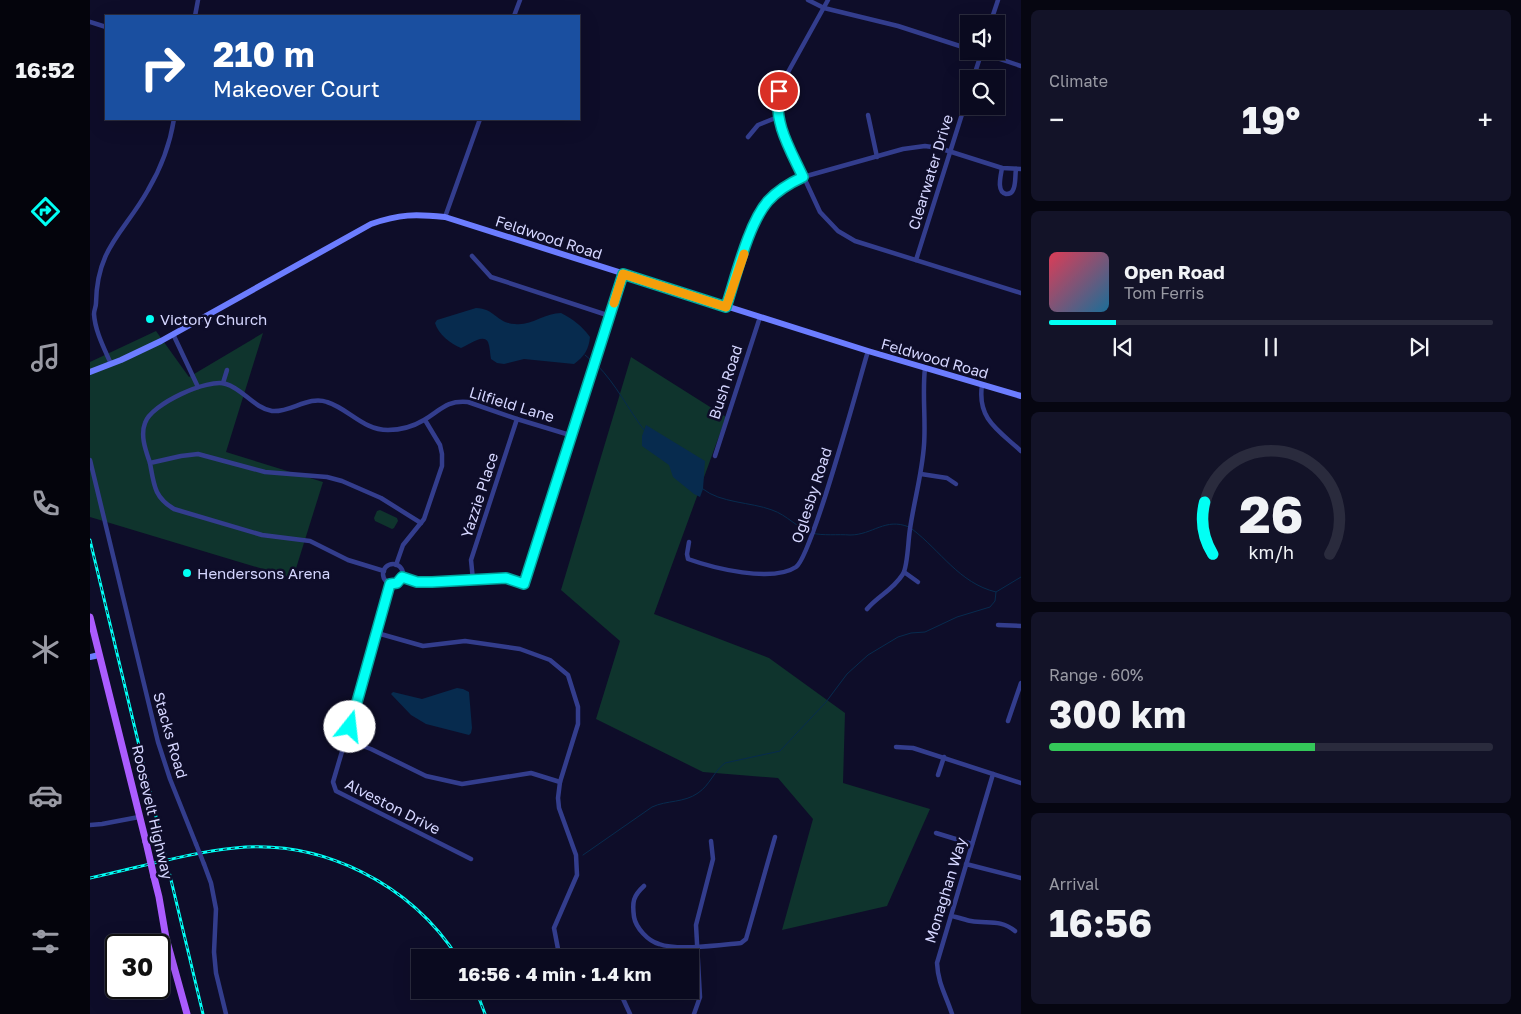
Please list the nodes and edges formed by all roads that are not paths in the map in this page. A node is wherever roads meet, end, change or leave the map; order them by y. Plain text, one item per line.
1 (198, 0) edge
2 (520, 0) edge
3 (808, 0) edge
4 (828, 0) edge
5 (998, 0) edge
6 (824, 8) junction
7 (195, 15) edge
8 (514, 15) edge
9 (993, 15) edge
10 (90, 22) edge
11 (105, 27) edge
12 (960, 46) edge
13 (1003, 60) edge
14 (1021, 66) edge
15 (868, 115) dead end
16 (962, 115) edge
17 (778, 116) junction
18 (174, 120) edge
19 (480, 120) edge
20 (748, 137) dead end
21 (950, 152) junction
22 (877, 157) junction
23 (1002, 168) junction
24 (1018, 169) edge
25 (803, 177) junction
26 (445, 217) junction
27 (472, 256) dead end
28 (916, 260) junction
29 (623, 274) junction
30 (1021, 293) edge
31 (726, 307) junction
32 (610, 316) junction
33 (760, 317) junction
34 (173, 334) junction
35 (868, 351) junction
36 (111, 364) junction
37 (925, 368) junction
38 (227, 370) dead end
39 (90, 372) edge
40 (224, 383) junction
41 (982, 385) junction
42 (198, 386) junction
43 (1021, 396) edge
44 (517, 419) junction
45 (425, 420) junction
46 (573, 436) junction
47 (1021, 451) edge
48 (715, 456) dead end
49 (90, 460) edge
50 (150, 463) junction
51 (921, 474) junction
52 (956, 484) dead end
53 (421, 523) junction
54 (689, 542) dead end
55 (396, 565) junction
56 (384, 571) junction
57 (904, 572) junction
58 (402, 577) junction
59 (474, 580) junction
60 (918, 582) dead end
61 (390, 584) junction
62 (868, 608) dead end
63 (90, 617) edge
64 (998, 625) dead end
65 (1021, 626) edge
66 (377, 632) junction
67 (99, 654) junction
68 (90, 656) edge
69 (1021, 683) edge
70 (1008, 721) dead end
71 (346, 740) junction
72 (896, 747) dead end
73 (944, 757) junction
74 (993, 774) junction
75 (938, 775) dead end
76 (560, 782) junction
77 (1021, 783) edge
78 (139, 816) junction
79 (90, 825) edge
80 (936, 833) dead end
81 (775, 837) dead end
82 (711, 841) dead end
83 (972, 844) junction
84 (471, 859) dead end
85 (966, 864) junction
86 (1021, 878) edge
87 (644, 886) dead end
88 (951, 916) junction
89 (1015, 931) dead end
90 (697, 946) junction
91 (558, 949) edge
92 (623, 999) edge
93 (187, 1014) edge
94 (226, 1014) edge
95 (630, 1014) edge
96 (694, 1014) edge
97 (952, 1014) edge

1 - 7 street
2 - 8 street
3 - 6 street
4 - 6 street
5 - 9 street
6 - 12 street
6 - 17 street
10 - 11 street
13 - 14 street
15 - 22 street
16 - 21 street, Clearwater Drive
17 - 20 street
17 - 25 street
18 - 36 street
19 - 26 street
21 - 22 street
21 - 23 street
21 - 28 street, Clearwater Drive
22 - 25 street
23 - 24 street
23 - 24 street
25 - 28 street
25 - 31 street
26 - 29 street, Feldwood Road
26 - 34 street, Feldwood Road
27 - 32 street
28 - 30 street
29 - 31 street, Feldwood Road
29 - 32 street
31 - 33 street, Feldwood Road
32 - 46 street
33 - 35 street, Feldwood Road
33 - 48 street, Bush Road
34 - 36 street, Feldwood Road
34 - 42 street
35 - 37 street, Feldwood Road
35 - 54 street, Oglesby Road
36 - 39 street, Feldwood Road
37 - 41 street, Feldwood Road
37 - 51 street
38 - 40 street
40 - 42 street
40 - 45 street, Lilfield Lane
41 - 43 street, Feldwood Road
41 - 47 street
42 - 50 street
44 - 45 street, Lilfield Lane
44 - 46 street, Lilfield Lane
44 - 59 street, Yazzie Place
45 - 53 street
46 - 59 street
49 - 94 street, Stacks Road, bridge
50 - 53 street
50 - 56 street
51 - 52 street
51 - 57 street
53 - 55 street
55 - 56 street
55 - 58 street
56 - 61 street
57 - 60 street
57 - 62 street
58 - 59 street
58 - 61 street
61 - 66 street, Alveston Drive
63 - 67 main road, Roosevelt Highway
64 - 65 street
66 - 71 street, Alveston Drive
66 - 76 street
67 - 68 street
67 - 78 main road, Roosevelt Highway
69 - 70 street
71 - 76 street
71 - 84 street, Alveston Drive
72 - 73 street
73 - 74 street
73 - 75 street
74 - 77 street
74 - 83 street, Monaghan Way
76 - 91 street
78 - 79 street
78 - 93 main road, Roosevelt Highway, bridge
80 - 83 street
81 - 90 street
82 - 90 street
83 - 85 street, Monaghan Way
85 - 86 street
85 - 88 street, Monaghan Way
87 - 90 street
88 - 89 street
88 - 97 street, Monaghan Way
90 - 96 street
92 - 95 street

